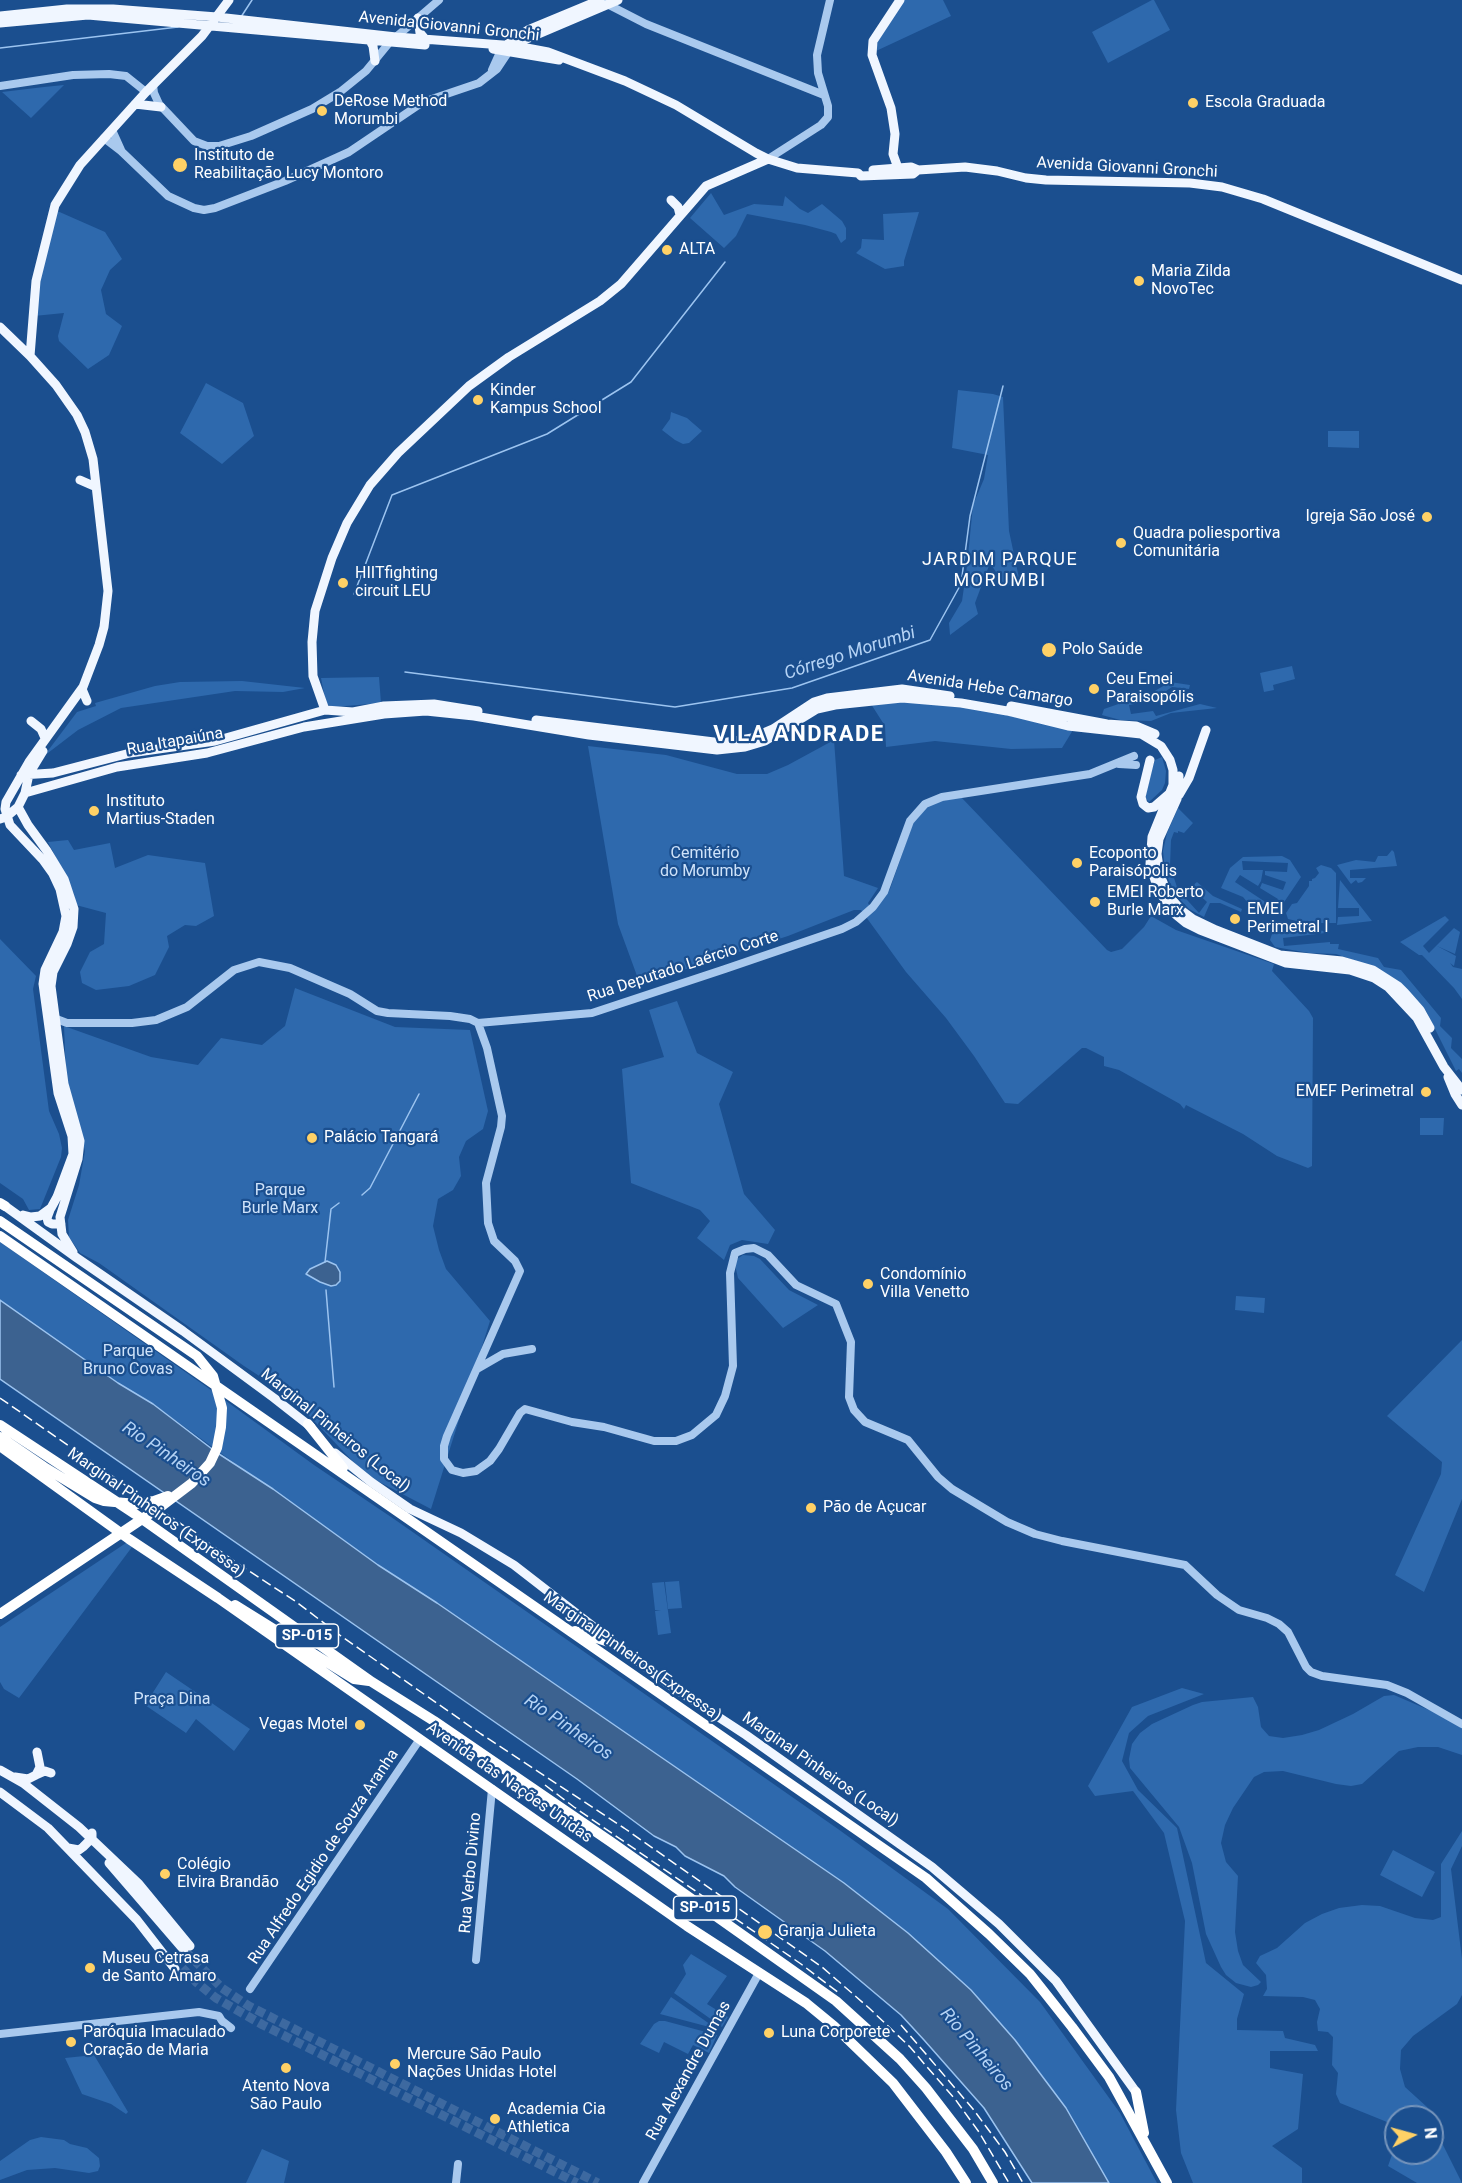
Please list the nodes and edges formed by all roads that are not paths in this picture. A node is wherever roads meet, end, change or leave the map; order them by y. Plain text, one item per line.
1 (229, 0) edge
2 (439, 0) edge
3 (618, 0) edge
4 (830, 0) edge
5 (900, 0) edge
6 (603, 2) edge
7 (111, 5) edge
8 (0, 16) edge
9 (418, 18) junction
10 (214, 21) junction
11 (0, 23) edge
12 (231, 24) junction
13 (368, 37) junction
14 (425, 39) junction
15 (393, 40) junction
16 (508, 48) junction
17 (375, 61) junction
18 (0, 86) edge
19 (150, 88) junction
20 (824, 95) junction
21 (135, 104) junction
22 (161, 107) junction
23 (112, 130) junction
24 (104, 138) junction
25 (893, 148) junction
26 (121, 151) junction
27 (768, 159) junction
28 (897, 166) junction
29 (877, 170) junction
30 (918, 170) junction
31 (888, 175) junction
32 (671, 200) dead end
33 (680, 215) junction
34 (1462, 280) edge
35 (32, 320) junction
36 (0, 327) edge
37 (18, 344) junction
38 (30, 356) junction
39 (80, 480) dead end
40 (96, 487) junction
41 (82, 689) junction
42 (317, 691) junction
43 (87, 701) dead end
44 (325, 710) junction
45 (314, 713) junction
46 (31, 721) dead end
47 (58, 723) junction
48 (332, 723) joint
49 (304, 728) junction
50 (1206, 730) dead end
51 (250, 732) junction
52 (45, 738) junction
53 (243, 744) junction
54 (1134, 756) dead end
55 (1150, 760) dead end
56 (36, 762) junction
57 (1114, 764) junction
58 (1136, 765) dead end
59 (79, 766) junction
60 (45, 774) junction
61 (25, 775) junction
62 (84, 775) junction
63 (25, 793) junction
64 (1173, 797) junction
65 (3, 804) edge
66 (18, 807) junction
67 (3, 818) edge
68 (28, 825) junction
69 (0, 827) edge
70 (17, 833) junction
71 (54, 1018) junction
72 (67, 1023) junction
73 (478, 1023) junction
74 (56, 1032) junction
75 (1443, 1067) junction
76 (1462, 1080) edge
77 (1462, 1090) edge
78 (1462, 1105) edge
79 (2, 1204) edge
80 (51, 1208) junction
81 (2, 1222) edge
82 (61, 1224) junction
83 (0, 1236) edge
84 (77, 1258) junction
85 (532, 1349) dead end
86 (476, 1369) junction
87 (308, 1424) junction
88 (0, 1425) edge
89 (0, 1437) edge
90 (0, 1446) edge
91 (357, 1484) junction
92 (184, 1489) junction
93 (218, 1599) junction
94 (0, 1614) edge
95 (565, 1628) junction
96 (615, 1644) junction
97 (372, 1682) junction
98 (1462, 1724) edge
99 (420, 1739) junction
100 (37, 1752) dead end
101 (0, 1770) edge
102 (51, 1773) dead end
103 (36, 1775) junction
104 (13, 1777) junction
105 (492, 1789) junction
106 (0, 1792) edge
107 (91, 1838) junction
108 (68, 1848) junction
109 (88, 1869) junction
110 (187, 1948) tunnel mouth
111 (173, 1958) tunnel mouth
112 (476, 1960) dead end
113 (176, 1969) tunnel mouth
114 (759, 1973) junction
115 (250, 1989) dead end
116 (231, 2028) dead end
117 (0, 2034) edge
118 (1136, 2092) joint
119 (1147, 2145) junction
120 (458, 2164) dead end
121 (992, 2181) edge
122 (456, 2183) edge
123 (643, 2183) edge
124 (966, 2183) edge
125 (1167, 2183) edge

1 - 10 main road
1 - 12 main road
2 - 9 street
3 - 6 main road
4 - 20 street
5 - 25 main road
6 - 16 main road
6 - 20 street
7 - 8 main road, Avenida Giovanni Gronchi
7 - 10 main road, Avenida Giovanni Gronchi
9 - 14 main road
9 - 15 street
10 - 11 main road, Avenida Giovanni Gronchi
10 - 12 main road, Avenida Giovanni Gronchi
10 - 19 main road
12 - 13 main road, Avenida Giovanni Gronchi
13 - 15 main road, Avenida Giovanni Gronchi
13 - 17 main road
14 - 15 main road, Avenida Giovanni Gronchi
14 - 16 main road, Avenida Giovanni Gronchi
15 - 16 main road, Avenida Giovanni Gronchi
15 - 17 street
16 - 26 street
16 - 27 main road, Avenida Giovanni Gronchi
17 - 22 street
18 - 19 street
19 - 21 main road
19 - 22 street
20 - 27 street
21 - 22 main road
21 - 23 main road
23 - 24 main road
23 - 26 street
24 - 26 street
24 - 35 main road
25 - 28 main road
25 - 29 main road
27 - 29 main road, Avenida Giovanni Gronchi
27 - 33 main road
28 - 29 main road, Avenida Giovanni Gronchi
28 - 30 main road, Avenida Giovanni Gronchi
28 - 31 main road
29 - 31 main road, Avenida Giovanni Gronchi
30 - 31 main road, Avenida Giovanni Gronchi
30 - 34 main road, Avenida Giovanni Gronchi
32 - 33 main road
33 - 42 main road
35 - 37 main road
35 - 38 main road
36 - 37 main road
37 - 38 main road
38 - 40 main road
39 - 40 main road
40 - 41 main road
41 - 43 main road
41 - 47 main road
42 - 44 main road
42 - 45 main road
44 - 45 main road, Rua Itapaiúna
44 - 49 main road
44 - 64 main road, Avenida Hebe Camargo
45 - 51 main road, Rua Itapaiúna
46 - 52 main road
47 - 52 main road
47 - 56 main road
48 - 49 main road, Rua Itapaiúna
48 - 64 main road, Avenida Hebe Camargo
49 - 53 main road, Rua Itapaiúna
50 - 64 main road
51 - 53 main road
51 - 59 main road, Rua Itapaiúna
52 - 61 main road
53 - 62 main road, Rua Itapaiúna
54 - 57 street, Rua Deputado Laércio Corte
55 - 64 main road
56 - 60 main road
56 - 61 main road
57 - 58 street, Rua Deputado Laércio Corte
57 - 73 street, Rua Deputado Laércio Corte
59 - 60 main road, Rua Itapaiúna
59 - 62 main road
60 - 61 main road, Rua Itapaiúna
61 - 63 main road
61 - 65 main road
62 - 63 main road, Rua Itapaiúna
63 - 66 main road
64 - 75 main road, Avenida Hebe Camargo
64 - 76 main road, Avenida Hebe Camargo
65 - 67 main road
66 - 67 main road
66 - 68 main road
67 - 70 main road
68 - 70 main road
68 - 71 main road
69 - 70 main road
70 - 80 main road
71 - 72 street, Rua Deputado Laércio Corte
71 - 74 main road
72 - 73 street, Rua Deputado Laércio Corte
72 - 74 street
73 - 86 street
74 - 82 main road
75 - 77 main road, Avenida Hebe Camargo
75 - 78 main road
79 - 80 main road
79 - 84 main road, Marginal Pinheiros (Local)
80 - 82 main road
81 - 92 highway
82 - 84 main road
83 - 91 highway, Marginal Pinheiros (Expressa)
84 - 87 main road, Marginal Pinheiros (Local)
85 - 86 street
86 - 98 street
87 - 91 highway
87 - 96 main road, Marginal Pinheiros (Local)
88 - 97 highway, Marginal Pinheiros (Expressa) / SP-015
89 - 92 highway
90 - 93 highway, Avenida das Nações Unidas
91 - 95 highway, Marginal Pinheiros (Expressa)
92 - 94 highway
93 - 97 highway
93 - 99 highway, Avenida das Nações Unidas
95 - 96 highway
95 - 119 highway, Marginal Pinheiros (Expressa)
96 - 118 main road, Marginal Pinheiros (Local)
97 - 121 highway, Marginal Pinheiros (Expressa) / SP-015
99 - 105 highway, Avenida das Nações Unidas
99 - 115 street, Rua Alfredo Egidio de Souza Aranha
100 - 103 main road
101 - 104 main road
102 - 103 main road
103 - 104 main road
104 - 107 main road
105 - 112 street, Rua Verbo Divino
105 - 114 highway, Avenida das Nações Unidas
106 - 108 main road
107 - 108 main road
107 - 110 main road
108 - 109 main road
109 - 111 main road
109 - 113 main road
114 - 123 street, Rua Alexandre Dumas
114 - 124 highway, Avenida das Nações Unidas
116 - 117 street
118 - 119 highway
119 - 125 highway, Marginal Pinheiros (Expressa)
120 - 122 street

